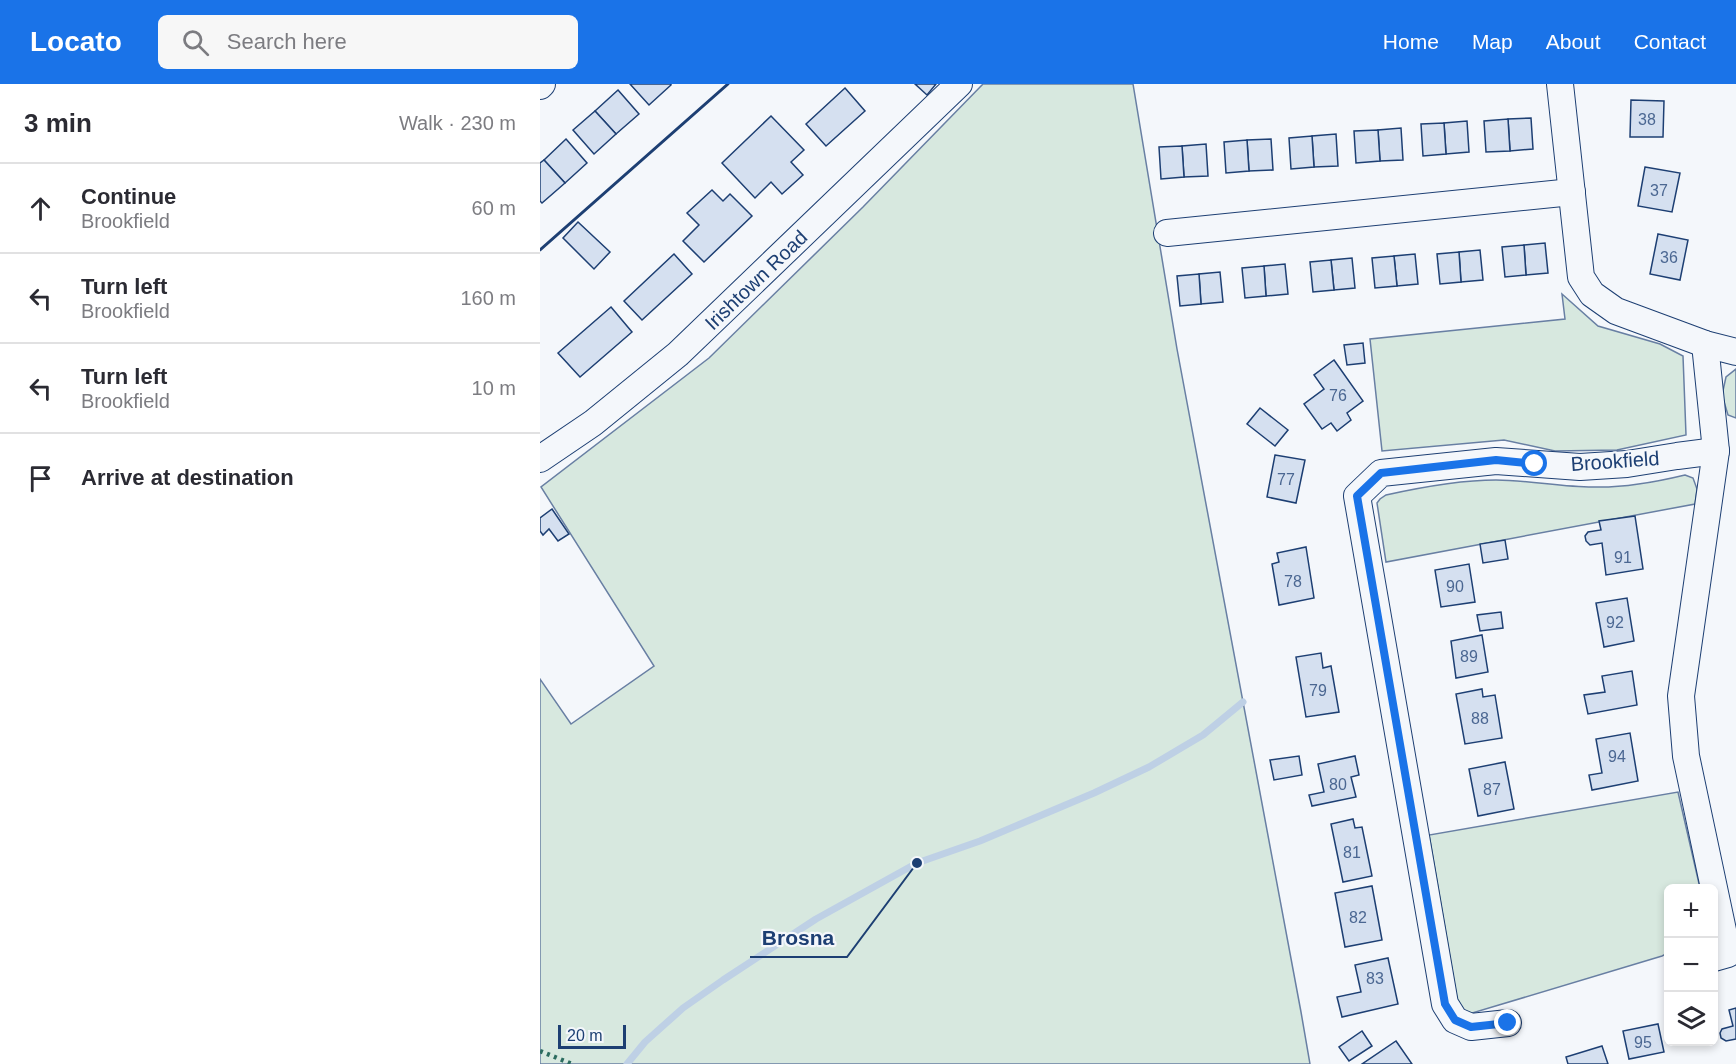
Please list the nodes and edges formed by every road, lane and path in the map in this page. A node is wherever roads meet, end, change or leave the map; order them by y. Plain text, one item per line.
1 (959, 84) edge
2 (1560, 84) edge
3 (1572, 192) junction
4 (1167, 233) dead end
5 (1705, 344) junction
6 (1736, 352) edge
7 (1716, 451) junction
8 (540, 459) edge
9 (1718, 957) edge
10 (1508, 1023) dead end

1 - 8 street, Irishtown Road
2 - 3 street
3 - 4 street
3 - 5 street
5 - 6 street
5 - 7 street
7 - 9 street
7 - 10 street, Brookfield

